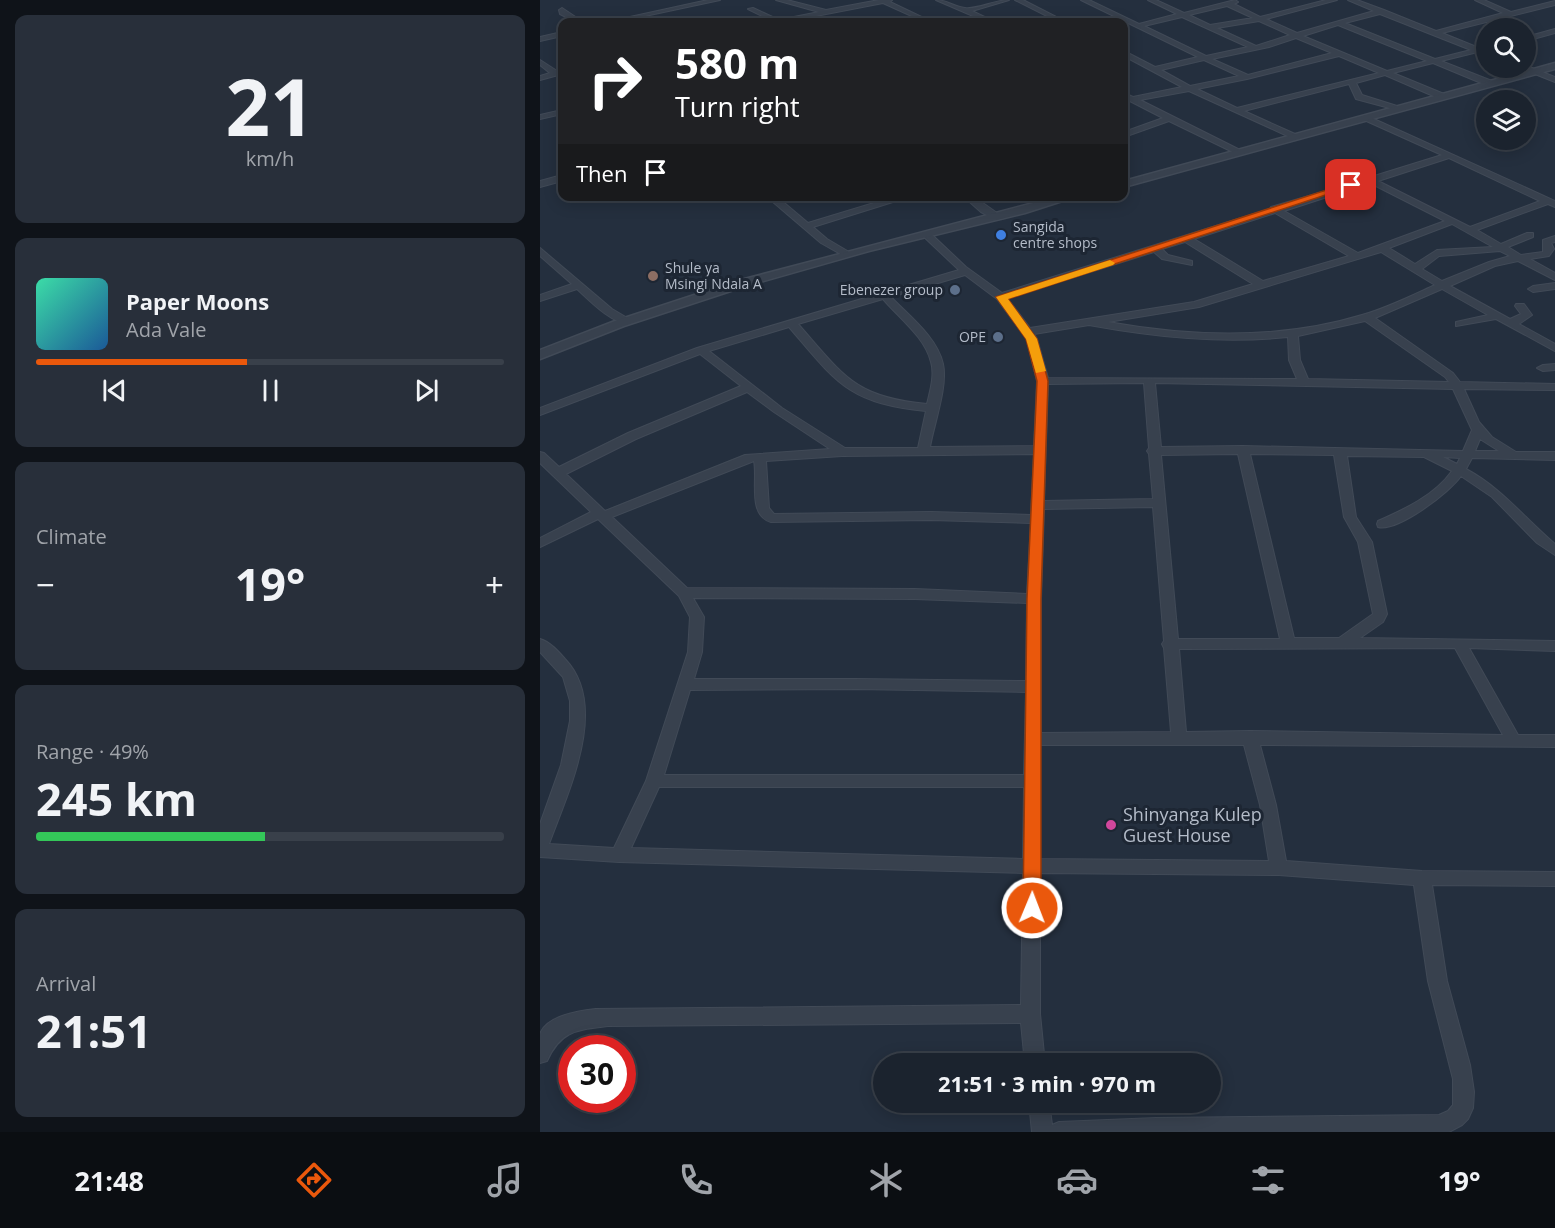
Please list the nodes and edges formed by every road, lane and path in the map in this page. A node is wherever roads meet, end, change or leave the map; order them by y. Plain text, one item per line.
1 (717, 0) edge
2 (779, 0) edge
3 (939, 0) edge
4 (1006, 0) edge
5 (1018, 0) edge
6 (1084, 0) edge
7 (1151, 0) edge
8 (1243, 0) edge
9 (1334, 0) edge
10 (1353, 0) edge
11 (1478, 0) edge
12 (887, 1) edge
13 (1230, 2) edge
14 (1553, 5) edge
15 (1368, 6) junction
16 (751, 9) dead end
17 (562, 10) dead end
18 (965, 11) junction
19 (1382, 11) junction
20 (825, 12) junction
21 (1508, 13) junction
22 (1364, 15) junction
23 (1187, 16) junction
24 (632, 17) joint
25 (571, 18) edge
26 (628, 18) edge
27 (770, 18) edge
28 (797, 18) edge
29 (917, 18) edge
30 (983, 18) edge
31 (1055, 18) edge
32 (1121, 18) edge
33 (1260, 18) junction
34 (1128, 22) edge
35 (1336, 22) junction
36 (1137, 26) junction
37 (1210, 27) junction
38 (1555, 31) edge
39 (1436, 33) junction
40 (558, 35) edge
41 (1297, 35) junction
42 (1536, 36) edge
43 (550, 37) junction
44 (540, 39) edge
45 (558, 40) edge
46 (1476, 47) edge
47 (1255, 48) junction
48 (1476, 52) edge
49 (1340, 53) junction
50 (1128, 55) edge
51 (1205, 58) junction
52 (1436, 61) junction
53 (540, 62) edge
54 (1555, 66) edge
55 (1536, 68) edge
56 (1154, 69) junction
57 (558, 72) edge
58 (1536, 72) edge
59 (1385, 73) junction
60 (558, 74) edge
61 (1247, 77) junction
62 (1503, 78) edge
63 (1555, 80) edge
64 (1351, 81) junction
65 (541, 82) edge
66 (1489, 83) junction
67 (1187, 87) junction
68 (1440, 96) junction
69 (1128, 97) edge
70 (1132, 99) junction
71 (1251, 107) junction
72 (1394, 108) junction
73 (1238, 110) junction
74 (558, 113) edge
75 (1249, 116) junction
76 (540, 117) edge
77 (1365, 117) junction
78 (1170, 118) junction
79 (1128, 134) edge
80 (1292, 136) junction
81 (1237, 152) junction
82 (1451, 155) junction
83 (558, 179) edge
84 (1368, 179) junction
85 (1128, 182) edge
86 (540, 184) edge
87 (1555, 192) edge
88 (1548, 200) edge
89 (779, 201) edge
90 (891, 201) edge
91 (976, 201) edge
92 (1056, 201) edge
93 (1274, 209) junction
94 (999, 218) junction
95 (1453, 221) junction
96 (806, 226) junction
97 (1469, 230) junction
98 (927, 234) junction
99 (1530, 234) dead end
100 (1187, 238) junction
101 (1483, 238) junction
102 (1555, 238) edge
103 (1502, 247) junction
104 (1155, 248) junction
105 (1382, 248) junction
106 (540, 250) edge
107 (1466, 250) junction
108 (846, 254) junction
109 (1356, 256) junction
110 (1522, 258) junction
111 (1189, 263) dead end
112 (1415, 269) junction
113 (967, 271) junction
114 (1553, 275) edge
115 (580, 285) junction
116 (1260, 285) junction
117 (1443, 286) junction
118 (1555, 286) edge
119 (1533, 289) dead end
120 (886, 297) junction
121 (1001, 297) junction
122 (540, 298) edge
123 (1520, 306) dead end
124 (1497, 316) junction
125 (1367, 317) junction
126 (625, 321) junction
127 (1089, 322) junction
128 (1460, 324) dead end
129 (793, 325) junction
130 (1514, 326) junction
131 (1027, 332) junction
132 (1293, 334) junction
133 (1555, 348) edge
134 (701, 350) junction
135 (540, 355) edge
136 (1555, 367) edge
137 (1543, 368) dead end
138 (1149, 380) junction
139 (1043, 381) junction
140 (1305, 383) junction
141 (1460, 386) junction
142 (749, 387) junction
143 (1555, 387) edge
144 (930, 408) junction
145 (540, 412) edge
146 (1477, 431) junction
147 (1038, 450) junction
148 (1243, 450) junction
149 (923, 451) junction
150 (1153, 451) junction
151 (842, 452) junction
152 (1340, 452) junction
153 (1423, 453) junction
154 (1470, 453) junction
155 (1512, 454) junction
156 (540, 456) edge
157 (1555, 456) edge
158 (759, 457) junction
159 (1461, 470) junction
160 (557, 473) junction
161 (1160, 503) junction
162 (1037, 512) junction
163 (601, 514) junction
164 (1383, 524) dead end
165 (540, 543) edge
166 (1555, 551) edge
167 (718, 592) junction
168 (684, 593) junction
169 (1034, 599) junction
170 (697, 617) junction
171 (1342, 643) junction
172 (1459, 643) junction
173 (540, 644) edge
174 (1169, 644) junction
175 (1288, 644) junction
176 (1555, 646) edge
177 (684, 685) junction
178 (1033, 687) junction
179 (1179, 737) junction
180 (1250, 737) junction
181 (1033, 739) junction
182 (1514, 741) junction
183 (1555, 741) edge
184 (654, 781) junction
185 (1032, 781) junction
186 (540, 848) edge
187 (619, 855) junction
188 (1032, 866) junction
189 (1279, 868) junction
190 (1422, 878) junction
191 (1555, 879) edge
192 (1030, 1014) junction
193 (1034, 1053) edge
194 (540, 1054) edge
195 (1040, 1113) edge
196 (1042, 1132) edge
197 (1059, 1132) edge

1 - 24 street
2 - 20 street
3 - 18 street
4 - 18 street
5 - 31 street
6 - 32 street
7 - 23 street
8 - 13 street
9 - 33 street
10 - 15 street
11 - 21 street
12 - 20 street
12 - 29 street
13 - 23 street
13 - 33 street
14 - 21 street
15 - 19 street
15 - 22 street
16 - 27 street
17 - 25 street
18 - 30 street
19 - 22 street
19 - 39 street
20 - 28 street
21 - 39 street
22 - 35 street
23 - 36 street
23 - 37 street
24 - 26 street
33 - 37 street
33 - 41 street
34 - 36 street
35 - 41 street
35 - 52 street
36 - 51 street
37 - 47 street
38 - 42 street
39 - 46 street
40 - 43 street
41 - 47 street
41 - 49 street
43 - 44 street
43 - 45 street
47 - 51 street
48 - 52 street
49 - 59 street
49 - 61 street
50 - 56 street
51 - 56 street
51 - 61 street
52 - 59 street
52 - 66 street
53 - 57 street
54 - 55 street
56 - 67 street
58 - 63 street
59 - 64 street
59 - 68 street
60 - 65 street
61 - 67 street
62 - 66 street
64 - 71 street
64 - 72 street
66 - 68 street
67 - 70 street
67 - 73 street
68 - 72 street
69 - 70 street
70 - 78 street
71 - 73 street
71 - 75 street
72 - 77 street
73 - 75 street
74 - 76 street
75 - 80 street
77 - 80 street
77 - 82 street
78 - 79 street
78 - 81 street
80 - 81 street
81 - 85 street
82 - 84 street
82 - 88 street
83 - 86 street
84 - 93 street
84 - 95 street
87 - 88 street
88 - 97 street
89 - 96 street
90 - 96 street
91 - 94 street
92 - 94 street
93 - 100 street
93 - 109 street
94 - 98 street
95 - 97 street
95 - 105 street
96 - 108 street
97 - 101 street
98 - 108 street
98 - 113 street
99 - 103 street
100 - 104 street
100 - 116 street
101 - 103 street
101 - 107 street
102 - 110 street
103 - 107 street
103 - 110 street
104 - 111 street
104 - 121 street
105 - 109 street
105 - 112 street
106 - 115 street
107 - 112 street
108 - 126 street
109 - 116 street
110 - 114 street
110 - 117 street
112 - 117 street
113 - 120 street
113 - 121 street
115 - 122 street
115 - 126 street
116 - 127 street
117 - 124 street
117 - 125 street
118 - 119 street
120 - 129 street
120 - 144 street
121 - 131 street
123 - 130 street
124 - 128 street
124 - 130 street
125 - 132 street
125 - 141 street
126 - 135 street
127 - 131 street
127 - 132 street
129 - 134 street
129 - 144 street
130 - 133 street
131 - 139 street
132 - 140 street
134 - 142 street
134 - 145 street
136 - 137 street
138 - 139 street
138 - 140 street
138 - 150 street
139 - 147 street
140 - 141 street
141 - 143 street
141 - 146 street
142 - 151 street
142 - 160 street
144 - 149 street
146 - 154 street
146 - 155 street
147 - 149 street
147 - 162 street
148 - 150 street
148 - 152 street
148 - 175 street
149 - 151 street
150 - 161 street
151 - 158 street
152 - 153 street
152 - 171 street
153 - 154 street
153 - 159 street
154 - 155 street
154 - 159 street
155 - 157 street
156 - 160 street
158 - 162 street
158 - 163 street
159 - 164 street
159 - 166 street
160 - 163 street
161 - 162 street
161 - 174 street
162 - 169 street
163 - 165 street
163 - 168 street
167 - 168 street
167 - 169 street
167 - 170 street
168 - 170 street
169 - 178 street
170 - 177 street
171 - 172 street
171 - 175 street
172 - 176 street
172 - 182 street
173 - 186 street
174 - 175 street
174 - 179 street
177 - 178 street
177 - 184 street
178 - 181 street
179 - 180 street
179 - 181 street
180 - 182 street
180 - 189 street
181 - 185 street
182 - 183 street
184 - 185 street
184 - 187 street
185 - 188 street
186 - 187 street
187 - 188 street
188 - 189 street
188 - 192 street
189 - 190 street
190 - 191 street
190 - 197 street
192 - 193 street
192 - 194 street
195 - 196 street

